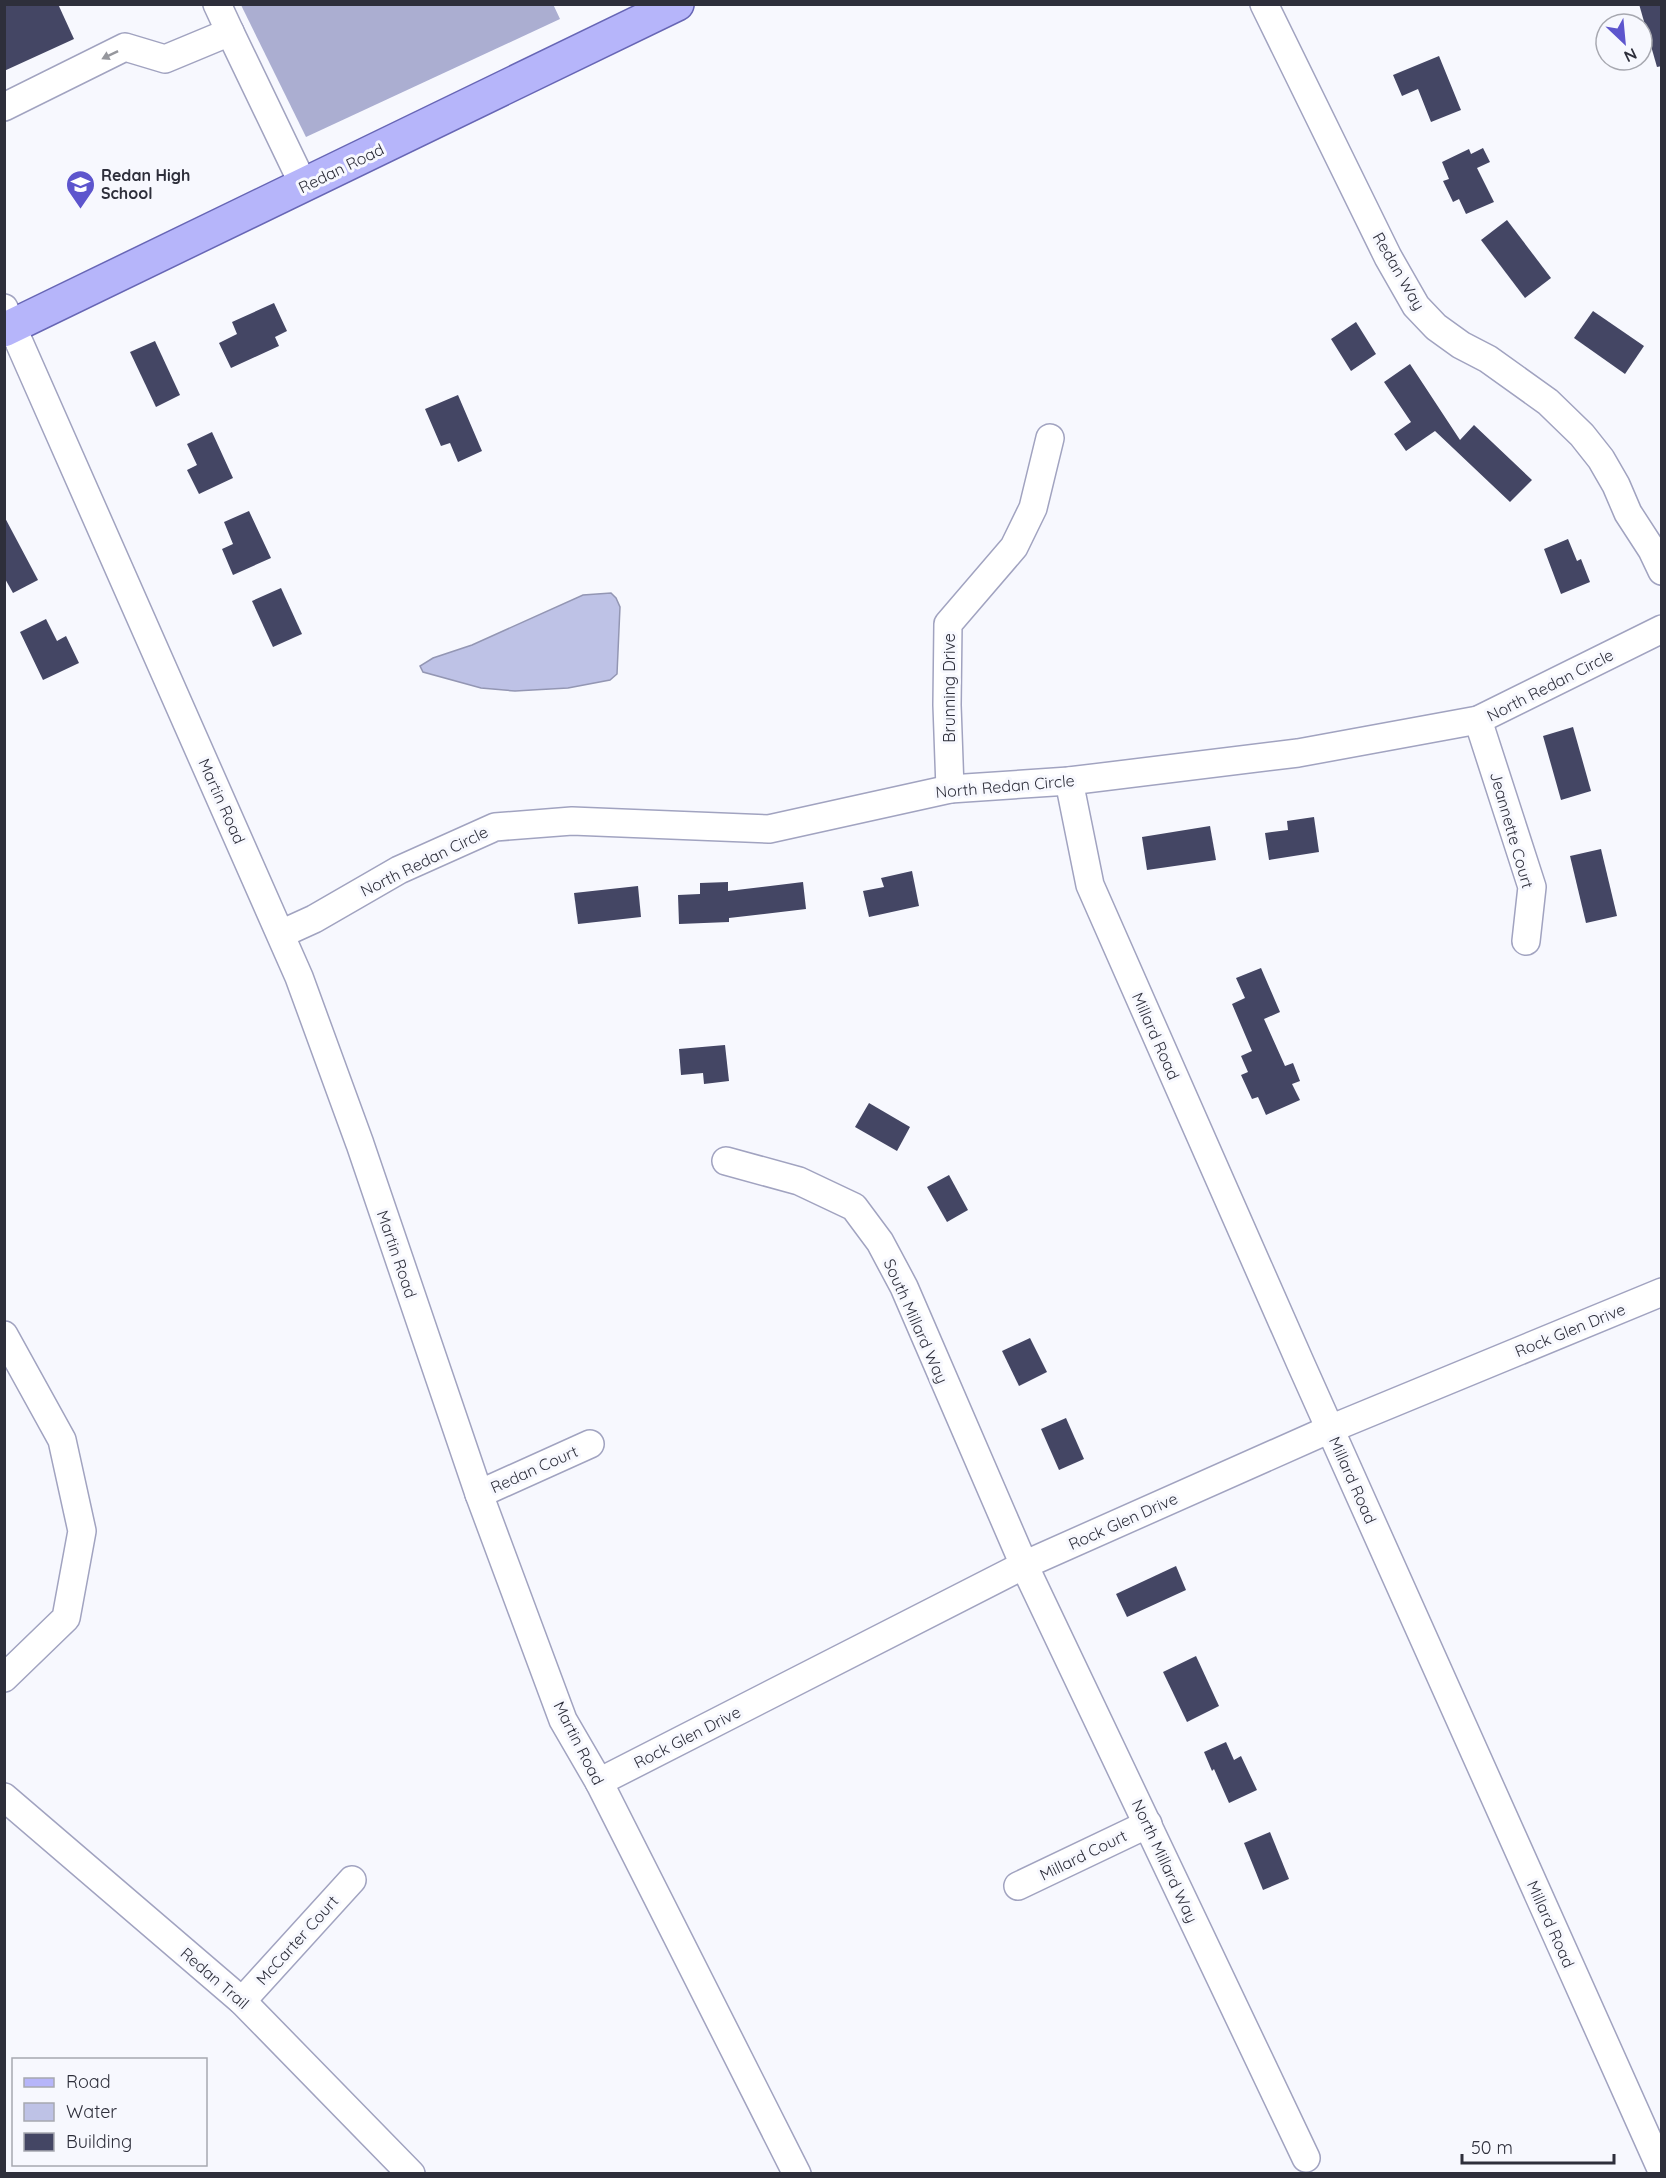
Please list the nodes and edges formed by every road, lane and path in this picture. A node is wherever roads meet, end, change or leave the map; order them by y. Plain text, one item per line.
1 (217, 4) edge
2 (677, 4) edge
3 (1264, 4) edge
4 (230, 32) junction
5 (4, 107) edge
6 (304, 186) junction
7 (7, 321) edge
8 (1050, 438) dead end
9 (1662, 571) edge
10 (1662, 629) edge
11 (1478, 720) junction
12 (1069, 781) junction
13 (951, 789) junction
14 (281, 934) junction
15 (1527, 941) dead end
16 (726, 1161) dead end
17 (1662, 1292) edge
18 (4, 1335) edge
19 (1330, 1429) junction
20 (590, 1444) dead end
21 (479, 1494) junction
22 (1024, 1565) junction
23 (4, 1678) edge
24 (599, 1782) junction
25 (4, 1797) edge
26 (1148, 1824) junction
27 (352, 1880) dead end
28 (1018, 1886) dead end
29 (242, 2001) junction
30 (1306, 2158) dead end
31 (1662, 2171) edge
32 (411, 2174) edge
33 (797, 2174) edge

1 - 4 street
2 - 6 main road, Redan Road
3 - 9 street, Redan Way
4 -> 5 street
4 - 6 street
6 - 7 main road, Redan Road
7 - 14 street, Martin Road
8 - 13 street, Brunning Drive
10 - 11 street, North Redan Circle
11 - 12 street, North Redan Circle
11 - 15 street, Jeannette Court
12 - 13 street, North Redan Circle
12 - 19 street, Millard Road
13 - 14 street, North Redan Circle
14 - 21 street, Martin Road
16 - 22 street, South Millard Way
17 - 19 street, Rock Glen Drive
18 - 23 street
19 - 22 street, Rock Glen Drive
19 - 31 street, Millard Road
20 - 21 street, Redan Court
21 - 24 street, Martin Road
22 - 24 street, Rock Glen Drive
22 - 26 street, North Millard Way
24 - 33 street, Martin Road
25 - 29 street, Redan Trail
26 - 28 street, Millard Court
26 - 30 street, North Millard Way
27 - 29 street, McCarter Court
29 - 32 street, Redan Trail

